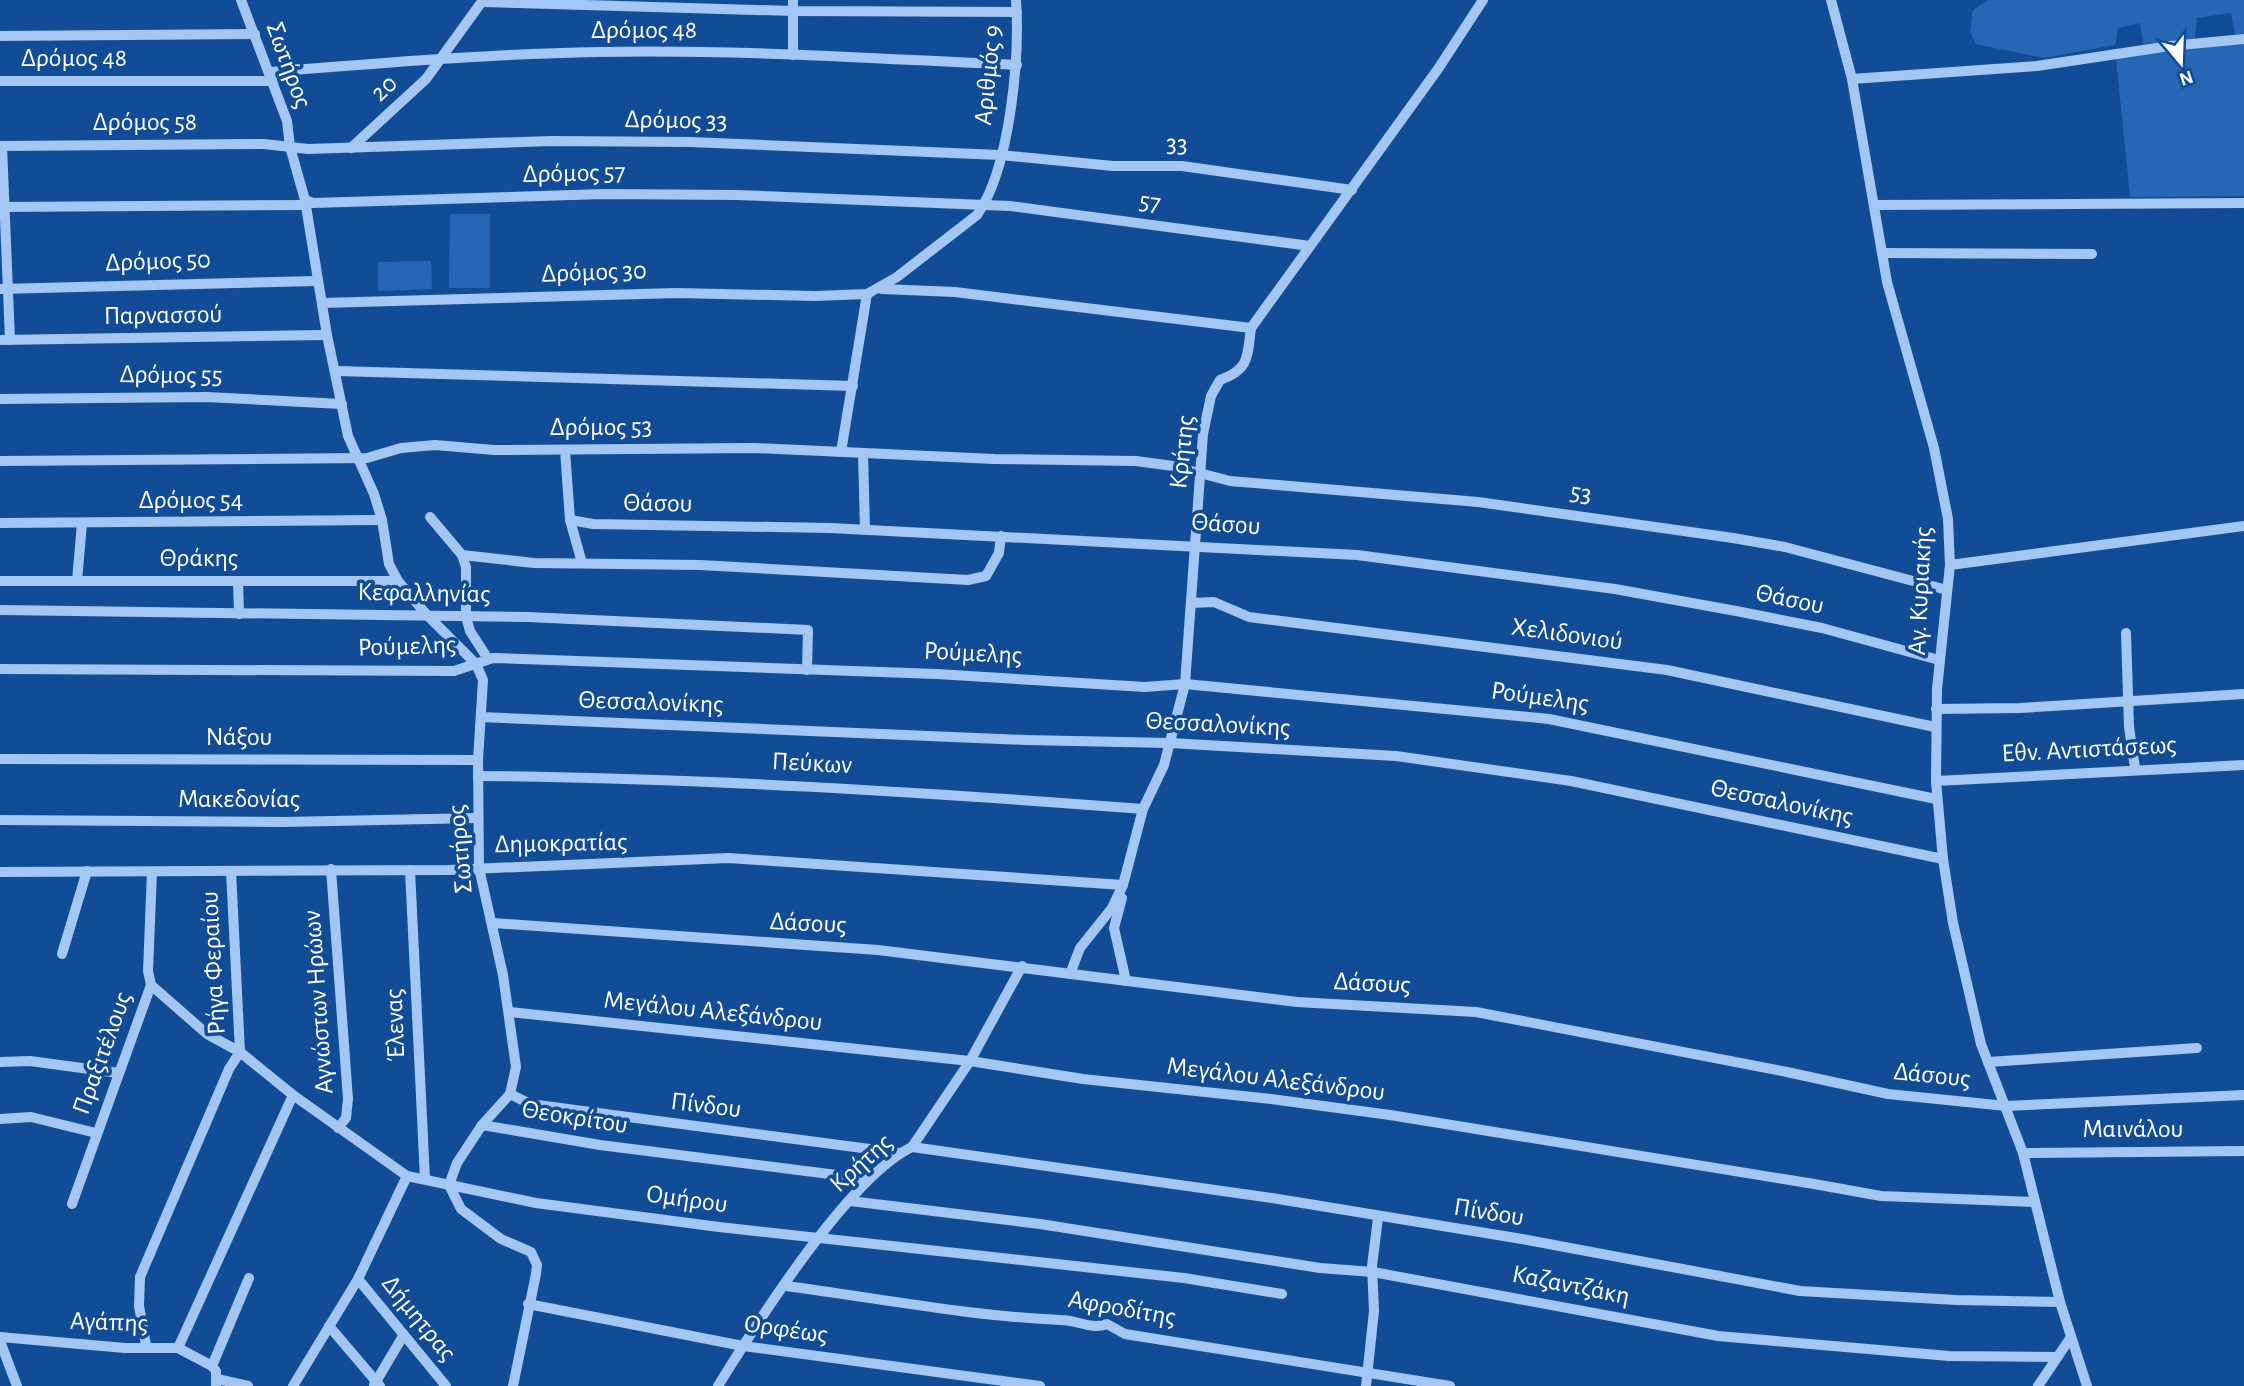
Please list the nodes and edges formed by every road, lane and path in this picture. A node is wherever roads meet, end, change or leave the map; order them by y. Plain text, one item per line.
1 (242, 0) edge
2 (1483, 0) edge
3 (1831, 0) edge
4 (483, 1) edge
5 (793, 6) edge
6 (1017, 6) edge
7 (255, 34) junction
8 (0, 36) edge
9 (2244, 39) edge
10 (793, 55) junction
11 (444, 57) junction
12 (1017, 65) junction
13 (272, 77) junction
14 (1852, 79) junction
15 (0, 81) edge
16 (1, 146) edge
17 (290, 148) junction
18 (351, 148) junction
19 (1000, 155) junction
20 (1352, 190) junction
21 (305, 202) junction
22 (2244, 203) edge
23 (1875, 205) junction
24 (984, 206) junction
25 (1, 207) edge
26 (1310, 246) junction
27 (1882, 253) junction
28 (2092, 254) dead end
29 (317, 281) junction
30 (3, 288) edge
31 (871, 292) junction
32 (322, 303) junction
33 (1251, 328) junction
34 (327, 335) junction
35 (5, 340) edge
36 (336, 371) junction
37 (853, 386) junction
38 (0, 399) edge
39 (342, 404) junction
40 (565, 450) junction
41 (841, 452) junction
42 (863, 453) junction
43 (356, 458) junction
44 (0, 461) edge
45 (1202, 476) junction
46 (430, 517) dead end
47 (382, 520) junction
48 (570, 520) junction
49 (0, 523) edge
50 (82, 523) junction
51 (2244, 526) edge
52 (865, 530) junction
53 (1001, 536) junction
54 (1197, 545) junction
55 (462, 555) junction
56 (582, 562) junction
57 (1950, 565) junction
58 (0, 580) edge
59 (77, 581) junction
60 (237, 581) junction
61 (398, 581) junction
62 (1947, 590) junction
63 (1192, 603) junction
64 (0, 610) edge
65 (239, 614) junction
66 (426, 614) junction
67 (466, 617) junction
68 (2126, 633) dead end
69 (488, 659) junction
70 (1939, 660) junction
71 (476, 664) junction
72 (0, 669) edge
73 (807, 670) junction
74 (1185, 684) junction
75 (2244, 694) edge
76 (2128, 701) junction
77 (1936, 709) junction
78 (481, 717) junction
79 (1936, 727) junction
80 (1170, 743) junction
81 (0, 760) edge
82 (478, 760) junction
83 (2244, 765) edge
84 (2135, 768) junction
85 (478, 776) junction
86 (1936, 781) junction
87 (1936, 799) junction
88 (1143, 809) junction
89 (478, 818) junction
90 (0, 820) edge
91 (1942, 859) junction
92 (479, 868) junction
93 (331, 869) junction
94 (410, 870) junction
95 (87, 871) junction
96 (231, 871) junction
97 (0, 872) edge
98 (152, 872) junction
99 (1123, 885) junction
100 (493, 923) junction
101 (62, 954) dead end
102 (1022, 966) junction
103 (1070, 974) junction
104 (1126, 981) junction
105 (151, 985) junction
106 (510, 1012) junction
107 (2197, 1048) dead end
108 (240, 1052) junction
109 (970, 1061) junction
110 (0, 1062) edge
111 (1988, 1062) junction
112 (119, 1073) junction
113 (510, 1094) junction
114 (2244, 1095) edge
115 (293, 1096) junction
116 (2006, 1106) junction
117 (0, 1119) edge
118 (482, 1125) junction
119 (338, 1128) junction
120 (96, 1133) junction
121 (912, 1147) junction
122 (2244, 1151) edge
123 (900, 1153) junction
124 (2023, 1153) junction
125 (407, 1176) junction
126 (425, 1179) junction
127 (869, 1179) junction
128 (449, 1185) junction
129 (850, 1201) junction
130 (2035, 1202) junction
131 (72, 1204) dead end
132 (1378, 1218) junction
133 (819, 1238) junction
134 (1373, 1272) junction
135 (249, 1278) dead end
136 (358, 1279) junction
137 (786, 1286) junction
138 (1282, 1294) dead end
139 (2060, 1302) junction
140 (528, 1304) junction
141 (329, 1326) junction
142 (402, 1336) junction
143 (2071, 1337) junction
144 (0, 1339) edge
145 (146, 1345) junction
146 (743, 1346) junction
147 (178, 1348) junction
148 (2057, 1357) junction
149 (212, 1366) junction
150 (1367, 1372) junction
151 (217, 1383) edge
152 (377, 1384) edge
153 (17, 1386) edge
154 (248, 1386) edge
155 (293, 1386) edge
156 (446, 1386) edge
157 (513, 1386) edge
158 (718, 1386) edge
159 (1040, 1386) edge
160 (1366, 1386) edge
161 (1450, 1386) edge
162 (2038, 1386) edge
163 (2087, 1386) edge

1 - 7 street, Σωτήρος
2 - 20 street, Κρήτης
3 - 14 street, Αγ. Κυριακής
4 - 5 street
4 - 11 street, 20
5 - 6 street
5 - 10 street
6 - 12 street, Αριθμός 9
7 - 8 street
7 - 13 street, Σωτήρος
9 - 14 street
10 - 11 street, Δρόμος 48
10 - 12 street, Δρόμος 48
11 - 13 street, Δρόμος 48
11 - 18 street, 20
12 - 19 street, Αριθμός 9
13 - 15 street, Δρόμος 48
13 - 17 street, Σωτήρος
14 - 23 street, Αγ. Κυριακής
16 - 17 street, Δρόμος 58
16 - 25 street
17 - 18 street, Δρόμος 58
17 - 21 street, Σωτήρος
18 - 19 street, Δρόμος 33
19 - 20 street, 33
19 - 24 street, Αριθμός 9
20 - 26 street, Κρήτης
21 - 24 street, Δρόμος 57
21 - 25 street, Δρόμος 57
21 - 29 street, Σωτήρος
22 - 23 street
23 - 27 street, Αγ. Κυριακής
24 - 26 street, 57
24 - 31 street
25 - 30 street
26 - 33 street, Κρήτης
27 - 28 street
27 - 57 street, Αγ. Κυριακής
29 - 30 street, Δρόμος 50
29 - 32 street, Σωτήρος
30 - 35 street
31 - 32 street, Δρόμος 30
31 - 33 street, Δρόμος 30
31 - 37 street
32 - 34 street, Σωτήρος
33 - 45 street, Κρήτης
34 - 35 street, Παρνασσού
34 - 36 street, Σωτήρος
36 - 37 street
36 - 39 street, Σωτήρος
37 - 41 street
38 - 39 street, Δρόμος 55
39 - 43 street, Σωτήρος
40 - 41 street, Δρόμος 53
40 - 43 street, Δρόμος 53
40 - 48 street
41 - 42 street, Δρόμος 53
42 - 45 street, Δρόμος 53
42 - 52 street
43 - 44 street, Δρόμος 53
43 - 47 street
45 - 54 street, Κρήτης
45 - 62 street, 53
46 - 55 street
47 - 50 street, Δρόμος 54
47 - 61 street
48 - 52 street, Θάσου
48 - 56 street
49 - 50 street, Δρόμος 54
50 - 59 street
51 - 57 street
52 - 53 street, Θάσου
53 - 54 street, Θάσου
53 - 56 street
54 - 63 street, Κρήτης
54 - 70 street, Θάσου
55 - 56 street
55 - 67 street
57 - 62 street, Αγ. Κυριακής
58 - 59 street, Θράκης
59 - 60 street, Θράκης
60 - 61 street, Θράκης
60 - 65 street
61 - 66 street
62 - 70 street, Αγ. Κυριακής
63 - 74 street, Κρήτης
63 - 79 street, Χελιδονιού
64 - 65 street, Κεφαλληνίας
65 - 66 street, Κεφαλληνίας
66 - 67 street, Κεφαλληνίας
66 - 71 street
67 - 69 street
67 - 73 street, Κεφαλληνίας
68 - 76 street
69 - 71 street, Ρούμελης
69 - 73 street, Ρούμελης
70 - 77 street, Αγ. Κυριακής
71 - 72 street, Ρούμελης
71 - 78 street, Σωτήρος
73 - 74 street, Ρούμελης
74 - 80 street, Κρήτης
74 - 87 street, Ρούμελης
75 - 76 street
76 - 77 street
76 - 84 street
77 - 79 street, Αγ. Κυριακής
78 - 80 street, Θεσσαλονίκης
78 - 82 street, Σωτήρος
79 - 86 street, Αγ. Κυριακής
80 - 88 street, Κρήτης
80 - 91 street, Θεσσαλονίκης
81 - 82 street, Νάξου
82 - 85 street, Σωτήρος
83 - 84 street, Εθν. Αντιστάσεως
84 - 86 street, Εθν. Αντιστάσεως
85 - 88 street, Πεύκων
85 - 89 street, Σωτήρος
86 - 87 street, Αγ. Κυριακής
87 - 91 street, Αγ. Κυριακής
88 - 99 street, Κρήτης
89 - 90 street, Μακεδονίας
89 - 92 street, Σωτήρος
91 - 111 street, Αγ. Κυριακής
92 - 94 street, Δημοκρατίας
92 - 99 street, Δημοκρατίας
92 - 100 street, Σωτήρος
93 - 94 street, Δημοκρατίας
93 - 96 street, Δημοκρατίας
93 - 119 street, Αγνώστων Ηρώων
94 - 126 street, Έλενας
95 - 97 street, Δημοκρατίας
95 - 98 street, Δημοκρατίας
95 - 101 street
96 - 98 street, Δημοκρατίας
96 - 108 street, Ρήγα Φεραίου
98 - 105 street, Πραξιτέλους
99 - 103 street, Κρήτης
99 - 104 street
100 - 102 street, Δάσους
100 - 106 street, Σωτήρος
102 - 103 street, Δάσους
102 - 109 street, Κρήτης
103 - 104 street, Δάσους
104 - 116 street, Δάσους
105 - 108 street, Ομήρου
105 - 112 street, Πραξιτέλους
106 - 109 street, Μεγάλου Αλεξάνδρου
106 - 113 street, Σωτήρος
107 - 111 street
108 - 115 street, Ομήρου
108 - 145 street
109 - 121 street, Κρήτης
109 - 130 street, Μεγάλου Αλεξάνδρου
110 - 112 street
111 - 116 street, Αγ. Κυριακής
112 - 120 street, Πραξιτέλους
113 - 118 street
113 - 123 street, Πίνδου
114 - 116 street, Δάσους
115 - 119 street, Ομήρου
115 - 147 street
116 - 124 street, Αγ. Κυριακής
117 - 120 street
118 - 127 street, Θεοκρίτου
118 - 128 street
119 - 125 street, Ομήρου
120 - 131 street, Πραξιτέλους
121 - 123 street, Κρήτης
121 - 132 street, Πίνδου
122 - 124 street, Μαινάλου
123 - 127 street, Κρήτης
124 - 130 street, Αγ. Κυριακής
125 - 126 street, Ομήρου
125 - 136 street
126 - 128 street, Ομήρου
127 - 129 street, Κρήτης
128 - 133 street, Ομήρου
128 - 140 street
129 - 133 street, Κρήτης
129 - 134 street, Καζαντζάκη
130 - 139 street, Αγ. Κυριακής
132 - 134 street
132 - 139 street, Πίνδου
133 - 137 street, Κρήτης
133 - 138 street, Ομήρου
134 - 148 street, Καζαντζάκη
134 - 150 street
135 - 149 street
136 - 141 street
136 - 142 street, Δήμητρας
137 - 146 street, Κρήτης
137 - 150 street, Αφροδίτης
139 - 143 street, Αγ. Κυριακής
140 - 146 street, Ορφέως
140 - 157 street
141 - 152 street
141 - 155 street
142 - 152 street
142 - 156 street, Δήμητρας
143 - 148 street
143 - 163 street, Αγ. Κυριακής
144 - 145 street, Αγάπης
144 - 153 street
145 - 147 street, Αγάπης
146 - 158 street, Κρήτης
146 - 159 street, Ορφέως
147 - 149 street, Αγάπης
148 - 162 street
149 - 151 street
150 - 160 street
150 - 161 street, Αφροδίτης
151 - 154 street

